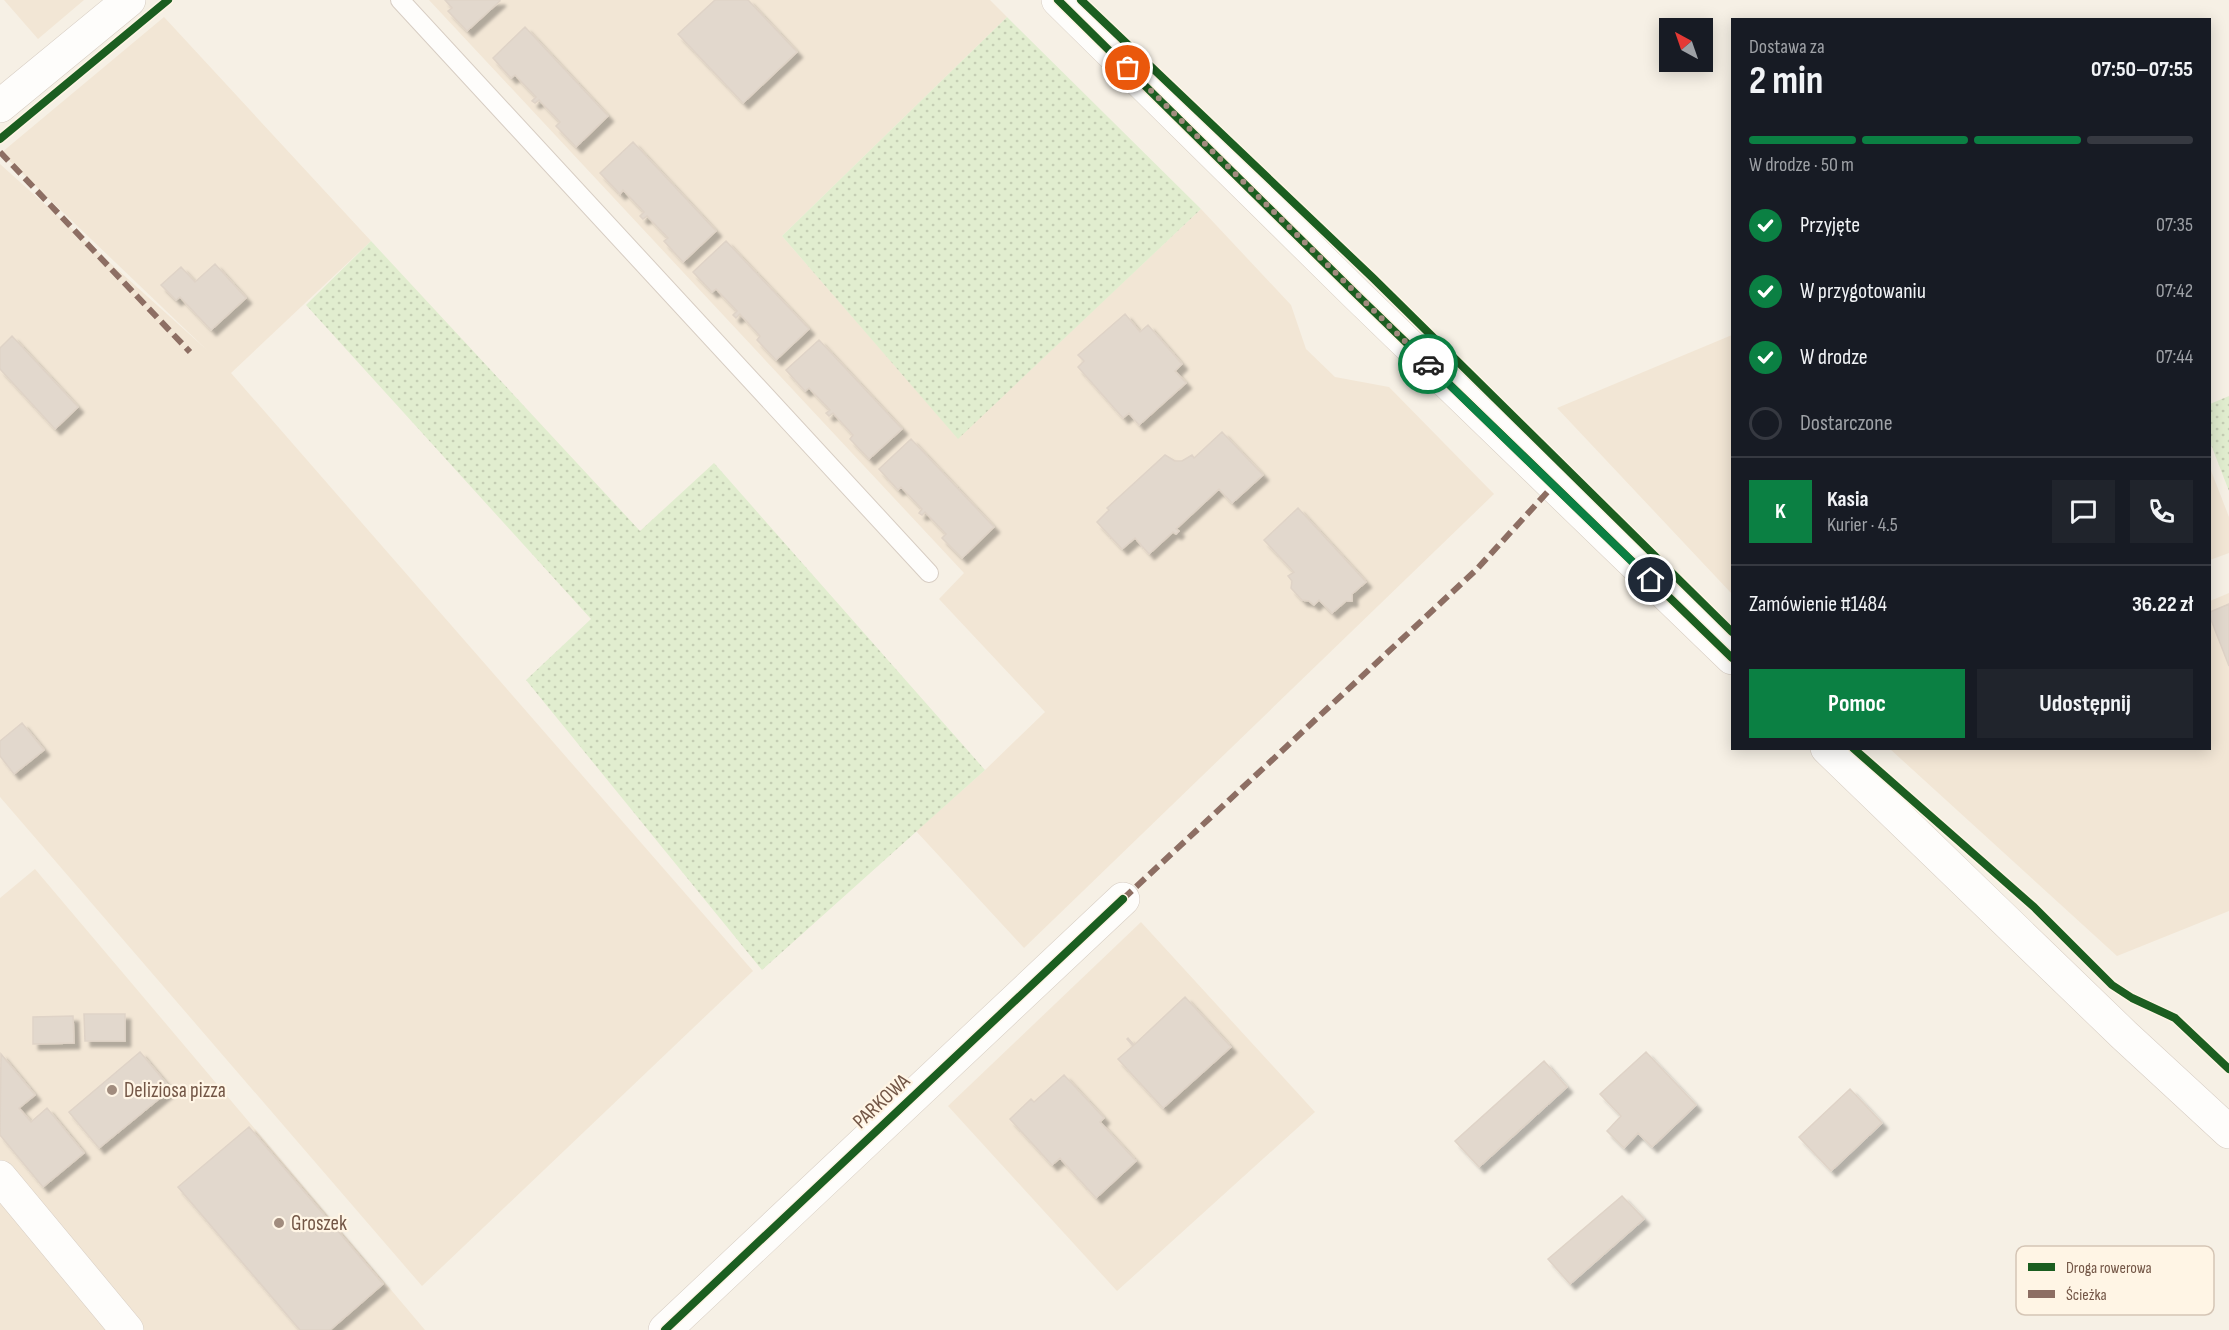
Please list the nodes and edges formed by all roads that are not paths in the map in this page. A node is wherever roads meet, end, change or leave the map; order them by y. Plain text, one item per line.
1 (129, 0) edge
2 (400, 0) edge
3 (1058, 0) edge
4 (0, 106) edge
5 (928, 573) dead end
6 (1731, 657) edge
7 (1829, 750) edge
8 (1123, 899) dead end
9 (2229, 1132) edge
10 (0, 1177) edge
11 (127, 1330) edge
12 (665, 1330) edge

1 - 4 street
2 - 5 lane
3 - 6 street
7 - 9 street
8 - 12 street, PARKOWA
10 - 11 street

